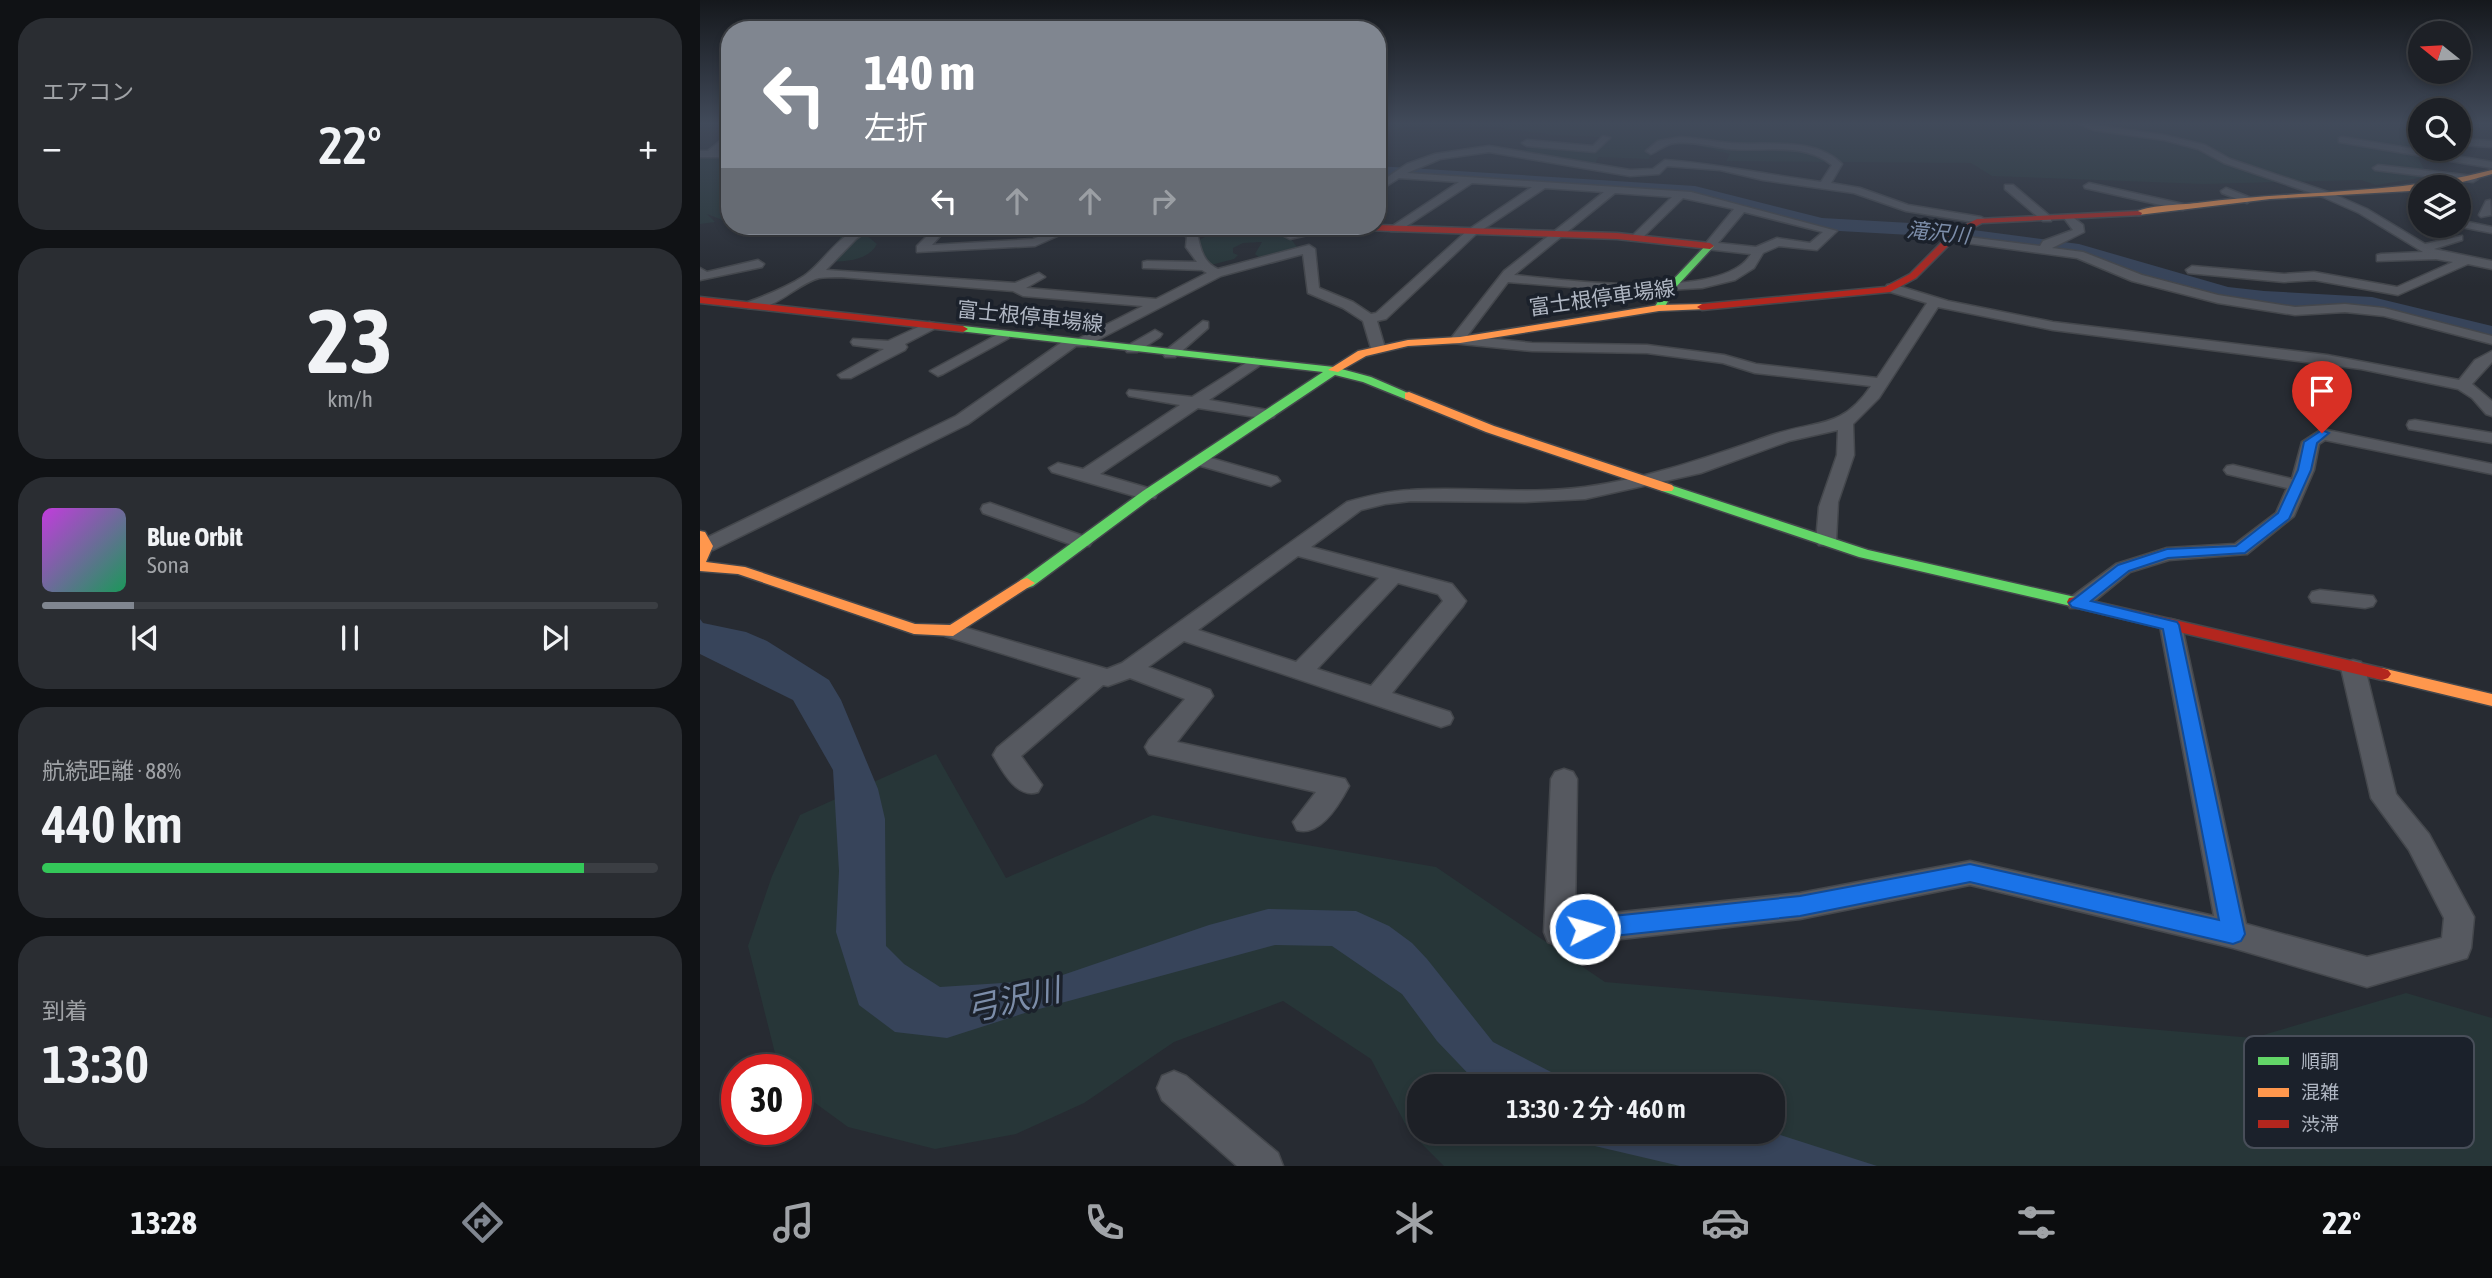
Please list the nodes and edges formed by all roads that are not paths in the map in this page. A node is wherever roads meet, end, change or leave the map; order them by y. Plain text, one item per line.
1 (1432, 176) edge
2 (1760, 176) edge
3 (1830, 176) edge
4 (2274, 176) edge
5 (2450, 176) edge
6 (2479, 176) edge
7 (1471, 179) junction
8 (2472, 179) junction
9 (1544, 184) junction
10 (2492, 184) edge
11 (1824, 186) junction
12 (2089, 186) dead end
13 (2009, 187) dead end
14 (1614, 189) junction
15 (2402, 189) junction
16 (2226, 191) dead end
17 (2408, 191) edge
18 (1681, 194) junction
19 (2327, 195) junction
20 (2247, 200) junction
21 (2183, 207) junction
22 (1741, 208) junction
23 (2070, 218) junction
24 (2047, 219) junction
25 (1982, 220) junction
26 (2358, 220) dead end
27 (2379, 220) junction
28 (2471, 226) edge
29 (1386, 229) edge
30 (1395, 229) junction
31 (2492, 230) edge
32 (1472, 232) junction
33 (1559, 234) junction
34 (850, 235) edge
35 (934, 235) edge
36 (1052, 235) edge
37 (1193, 235) edge
38 (1292, 235) edge
39 (1956, 235) junction
40 (1637, 237) junction
41 (2458, 238) dead end
42 (1710, 246) junction
43 (2423, 248) junction
44 (1309, 249) junction
45 (1758, 251) junction
46 (2045, 251) junction
47 (2436, 255) junction
48 (2381, 258) dead end
49 (2465, 261) junction
50 (758, 264) dead end
51 (1147, 265) dead end
52 (2492, 265) edge
53 (1212, 270) junction
54 (2192, 270) dead end
55 (814, 275) junction
56 (701, 276) edge
57 (1039, 276) dead end
58 (1504, 278) junction
59 (1672, 286) junction
60 (1017, 287) junction
61 (1892, 288) junction
62 (704, 301) edge
63 (1159, 303) junction
64 (1934, 303) junction
65 (753, 306) junction
66 (1659, 307) junction
67 (1369, 319) junction
68 (1203, 325) dead end
69 (929, 326) junction
70 (1155, 334) dead end
71 (1004, 335) junction
72 (1459, 340) junction
73 (2492, 340) edge
74 (858, 342) dead end
75 (1075, 343) junction
76 (890, 346) junction
77 (1378, 348) junction
78 (1132, 349) junction
79 (1170, 354) junction
80 (2491, 357) edge
81 (1254, 363) junction
82 (938, 371) dead end
83 (1333, 371) junction
84 (846, 375) dead end
85 (1881, 383) junction
86 (2463, 384) junction
87 (1135, 393) dead end
88 (1194, 402) junction
89 (2492, 411) edge
90 (1268, 414) junction
91 (1844, 423) junction
92 (2415, 425) dead end
93 (2492, 438) edge
94 (1200, 460) junction
95 (1058, 468) dead end
96 (2492, 469) edge
97 (2233, 470) dead end
98 (1085, 476) junction
99 (1271, 481) dead end
100 (1644, 482) junction
101 (2296, 485) junction
102 (1148, 495) junction
103 (990, 509) dead end
104 (1826, 541) junction
105 (1082, 542) junction
106 (702, 547) edge
107 (1295, 549) junction
108 (700, 566) edge
109 (1394, 575) junction
110 (2320, 597) dead end
111 (2365, 601) dead end
112 (2078, 603) junction
113 (2171, 625) junction
114 (953, 631) junction
115 (1180, 632) junction
116 (2353, 668) junction
117 (1130, 669) junction
118 (1301, 671) junction
119 (1099, 675) junction
120 (1377, 696) junction
121 (2492, 700) edge
122 (1441, 718) dead end
123 (1564, 779) dead end
124 (1029, 785) dead end
125 (1307, 822) dead end
126 (2233, 934) junction
127 (1174, 1088) dead end
128 (1265, 1166) edge

1 - 7 street
2 - 11 street
3 - 11 street
4 - 19 street
5 - 8 street
6 - 8 main road, 富士根停車場線
7 - 9 street
7 - 30 street
8 - 10 street
8 - 15 main road, 富士根停車場線
9 - 14 street
9 - 32 street
11 - 25 street
12 - 21 street
13 - 24 street
14 - 18 street
14 - 33 street
15 - 17 street
15 - 19 main road, 富士根停車場線
16 - 20 street
18 - 22 street
18 - 40 street
19 - 20 main road, 富士根停車場線
19 - 27 street
20 - 21 main road, 富士根停車場線
21 - 23 main road, 富士根停車場線
22 - 42 street
22 - 45 street
23 - 24 main road, 富士根停車場線
23 - 46 street
24 - 25 main road, 富士根停車場線
25 - 39 main road, 富士根停車場線
26 - 27 street
27 - 43 street
28 - 31 street
29 - 30 main road
30 - 32 main road
32 - 33 main road
32 - 67 street
33 - 40 main road
33 - 58 street
34 - 55 street
35 - 36 street
37 - 53 street
38 - 44 street
39 - 46 street
39 - 61 main road, 富士根停車場線
40 - 42 main road
41 - 43 street
42 - 45 street
42 - 59 main road
43 - 47 street
44 - 53 street
44 - 67 street
45 - 59 street
46 - 73 street
47 - 48 street
47 - 49 street
49 - 52 street
49 - 54 street
50 - 56 street
51 - 53 street
53 - 63 street
55 - 60 street
55 - 65 street
56 - 62 street
57 - 60 street
58 - 59 street
58 - 72 street
59 - 66 main road
60 - 63 street
61 - 64 street
61 - 66 main road, 富士根停車場線
62 - 65 main road, 富士根停車場線
63 - 75 street
64 - 85 street
64 - 86 street
65 - 69 main road, 富士根停車場線
66 - 72 main road, 富士根停車場線
67 - 77 street
68 - 79 street
69 - 71 main road, 富士根停車場線
69 - 76 street
70 - 78 street
71 - 75 main road, 富士根停車場線
71 - 82 street
72 - 77 main road, 富士根停車場線
72 - 85 street
74 - 76 street
75 - 78 main road, 富士根停車場線
75 - 106 street
76 - 84 street
77 - 83 main road, 富士根停車場線
78 - 79 main road, 富士根停車場線
79 - 81 main road, 富士根停車場線
80 - 86 street
81 - 83 main road, 富士根停車場線
81 - 88 street
83 - 90 main road
83 - 100 main road
85 - 91 street
86 - 89 street
87 - 88 street
88 - 90 street
88 - 98 street
90 - 94 main road
91 - 100 street
91 - 104 street
92 - 93 street
94 - 99 street
94 - 102 main road
95 - 98 street
96 - 101 street
97 - 101 street
98 - 102 street
100 - 104 main road
100 - 107 street
101 - 112 street
102 - 105 main road
103 - 105 street
104 - 112 main road
105 - 114 main road
107 - 109 street
107 - 115 street
108 - 114 main road
109 - 118 street
109 - 120 street
110 - 111 street
112 - 113 main road
113 - 116 main road
113 - 126 street
114 - 119 street
115 - 117 street
115 - 118 street
116 - 121 main road
116 - 126 street
117 - 119 street
117 - 125 street
118 - 120 street
119 - 124 street
120 - 122 street
123 - 126 street
127 - 128 street

